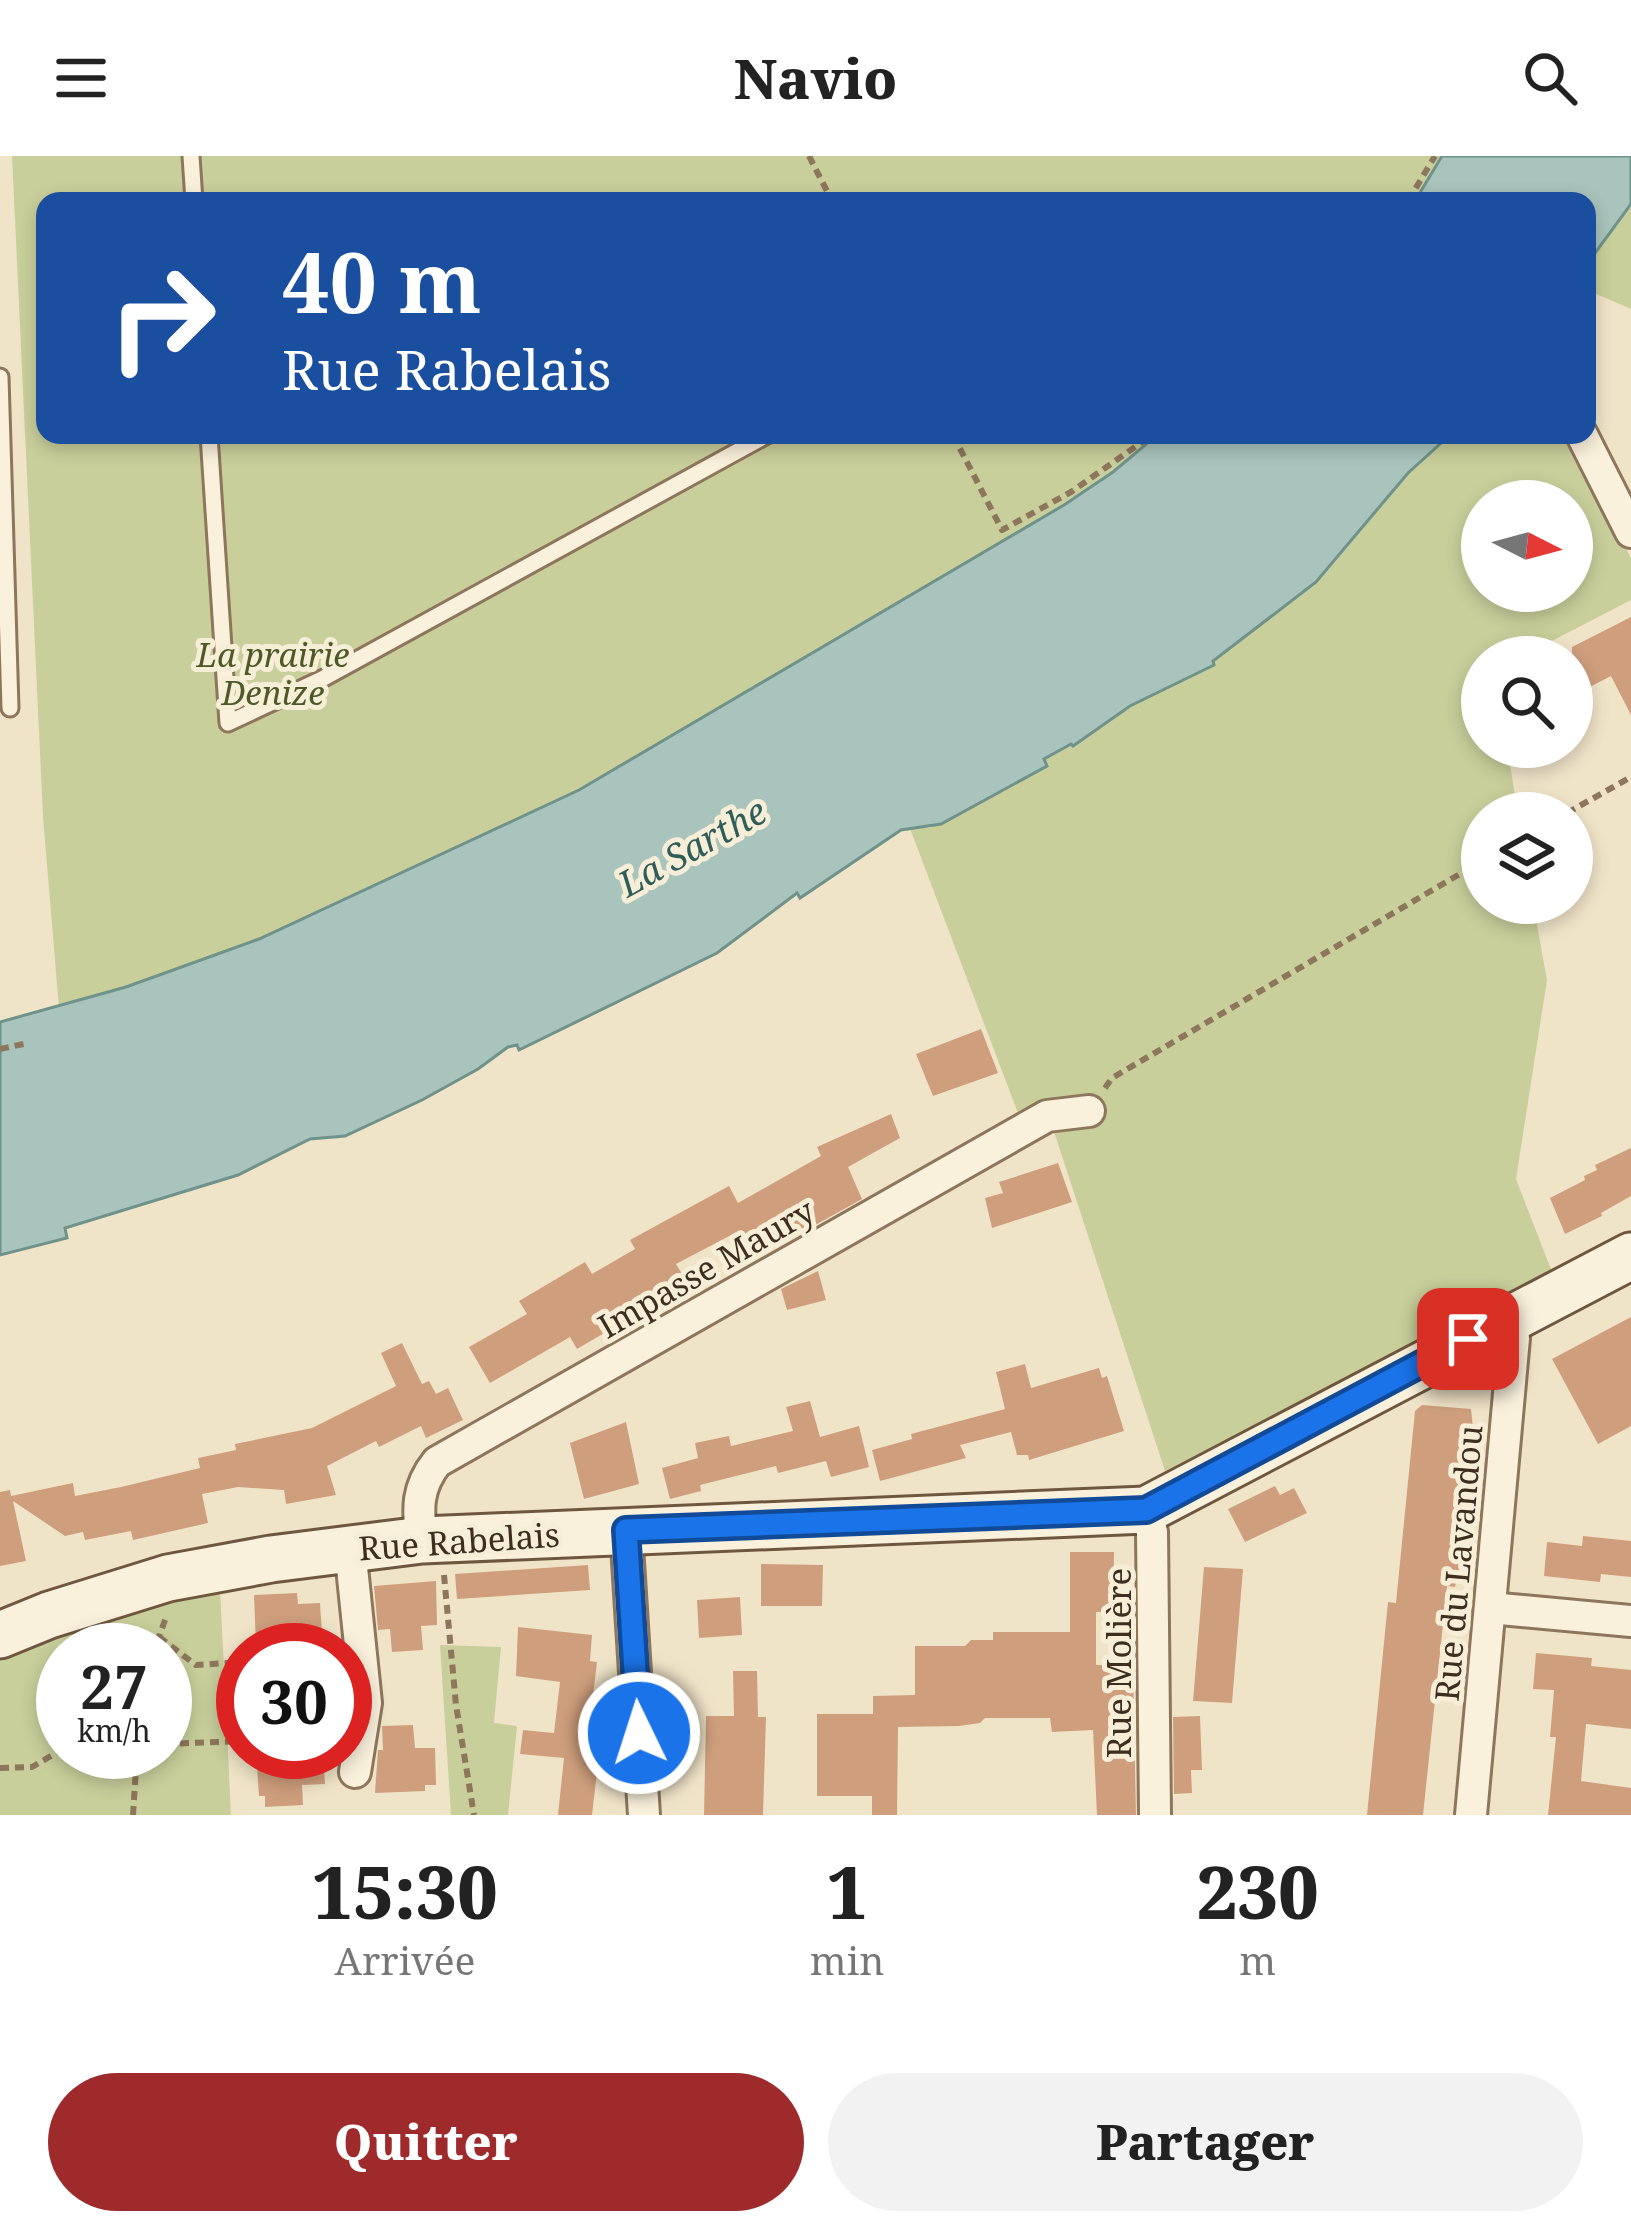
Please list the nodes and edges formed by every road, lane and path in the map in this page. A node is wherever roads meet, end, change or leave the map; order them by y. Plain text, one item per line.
1 (190, 156) edge
2 (808, 156) edge
3 (1435, 156) edge
4 (193, 192) edge
5 (827, 192) edge
6 (1413, 192) edge
7 (0, 377) edge
8 (210, 444) edge
9 (751, 444) edge
10 (958, 444) edge
11 (1138, 444) edge
12 (1587, 444) edge
13 (1631, 532) edge
14 (10, 708) dead end
15 (1631, 777) edge
16 (1593, 798) edge
17 (1461, 873) edge
18 (28, 1043) dead end
19 (0, 1049) edge
20 (1089, 1111) joint
21 (1631, 1256) edge
22 (1510, 1317) junction
23 (1146, 1510) junction
24 (626, 1530) junction
25 (432, 1540) junction
26 (350, 1548) junction
27 (1490, 1608) junction
28 (1631, 1621) edge
29 (358, 1623) edge
30 (0, 1635) edge
31 (36, 1765) edge
32 (0, 1768) edge
33 (135, 1779) edge
34 (133, 1815) edge
35 (474, 1815) edge
36 (644, 1815) edge
37 (1155, 1815) edge
38 (1471, 1815) edge

1 - 4 lane
2 - 5 path
3 - 6 path
7 - 14 lane
8 - 9 lane
10 - 11 path
12 - 13 street
15 - 16 path
17 - 20 path
18 - 19 path
20 - 25 street, Impasse Maury
21 - 22 street
22 - 23 street
22 - 27 street, Rue du Lavandou
23 - 24 street, Rue Rabelais
23 - 37 street, Rue Molière
24 - 25 street, Rue Rabelais
24 - 36 street
25 - 26 street, Rue Rabelais
25 - 35 path
26 - 29 street
26 - 30 street, Rue Rabelais
27 - 28 street
27 - 38 street, Rue du Lavandou
31 - 32 path
33 - 34 path

